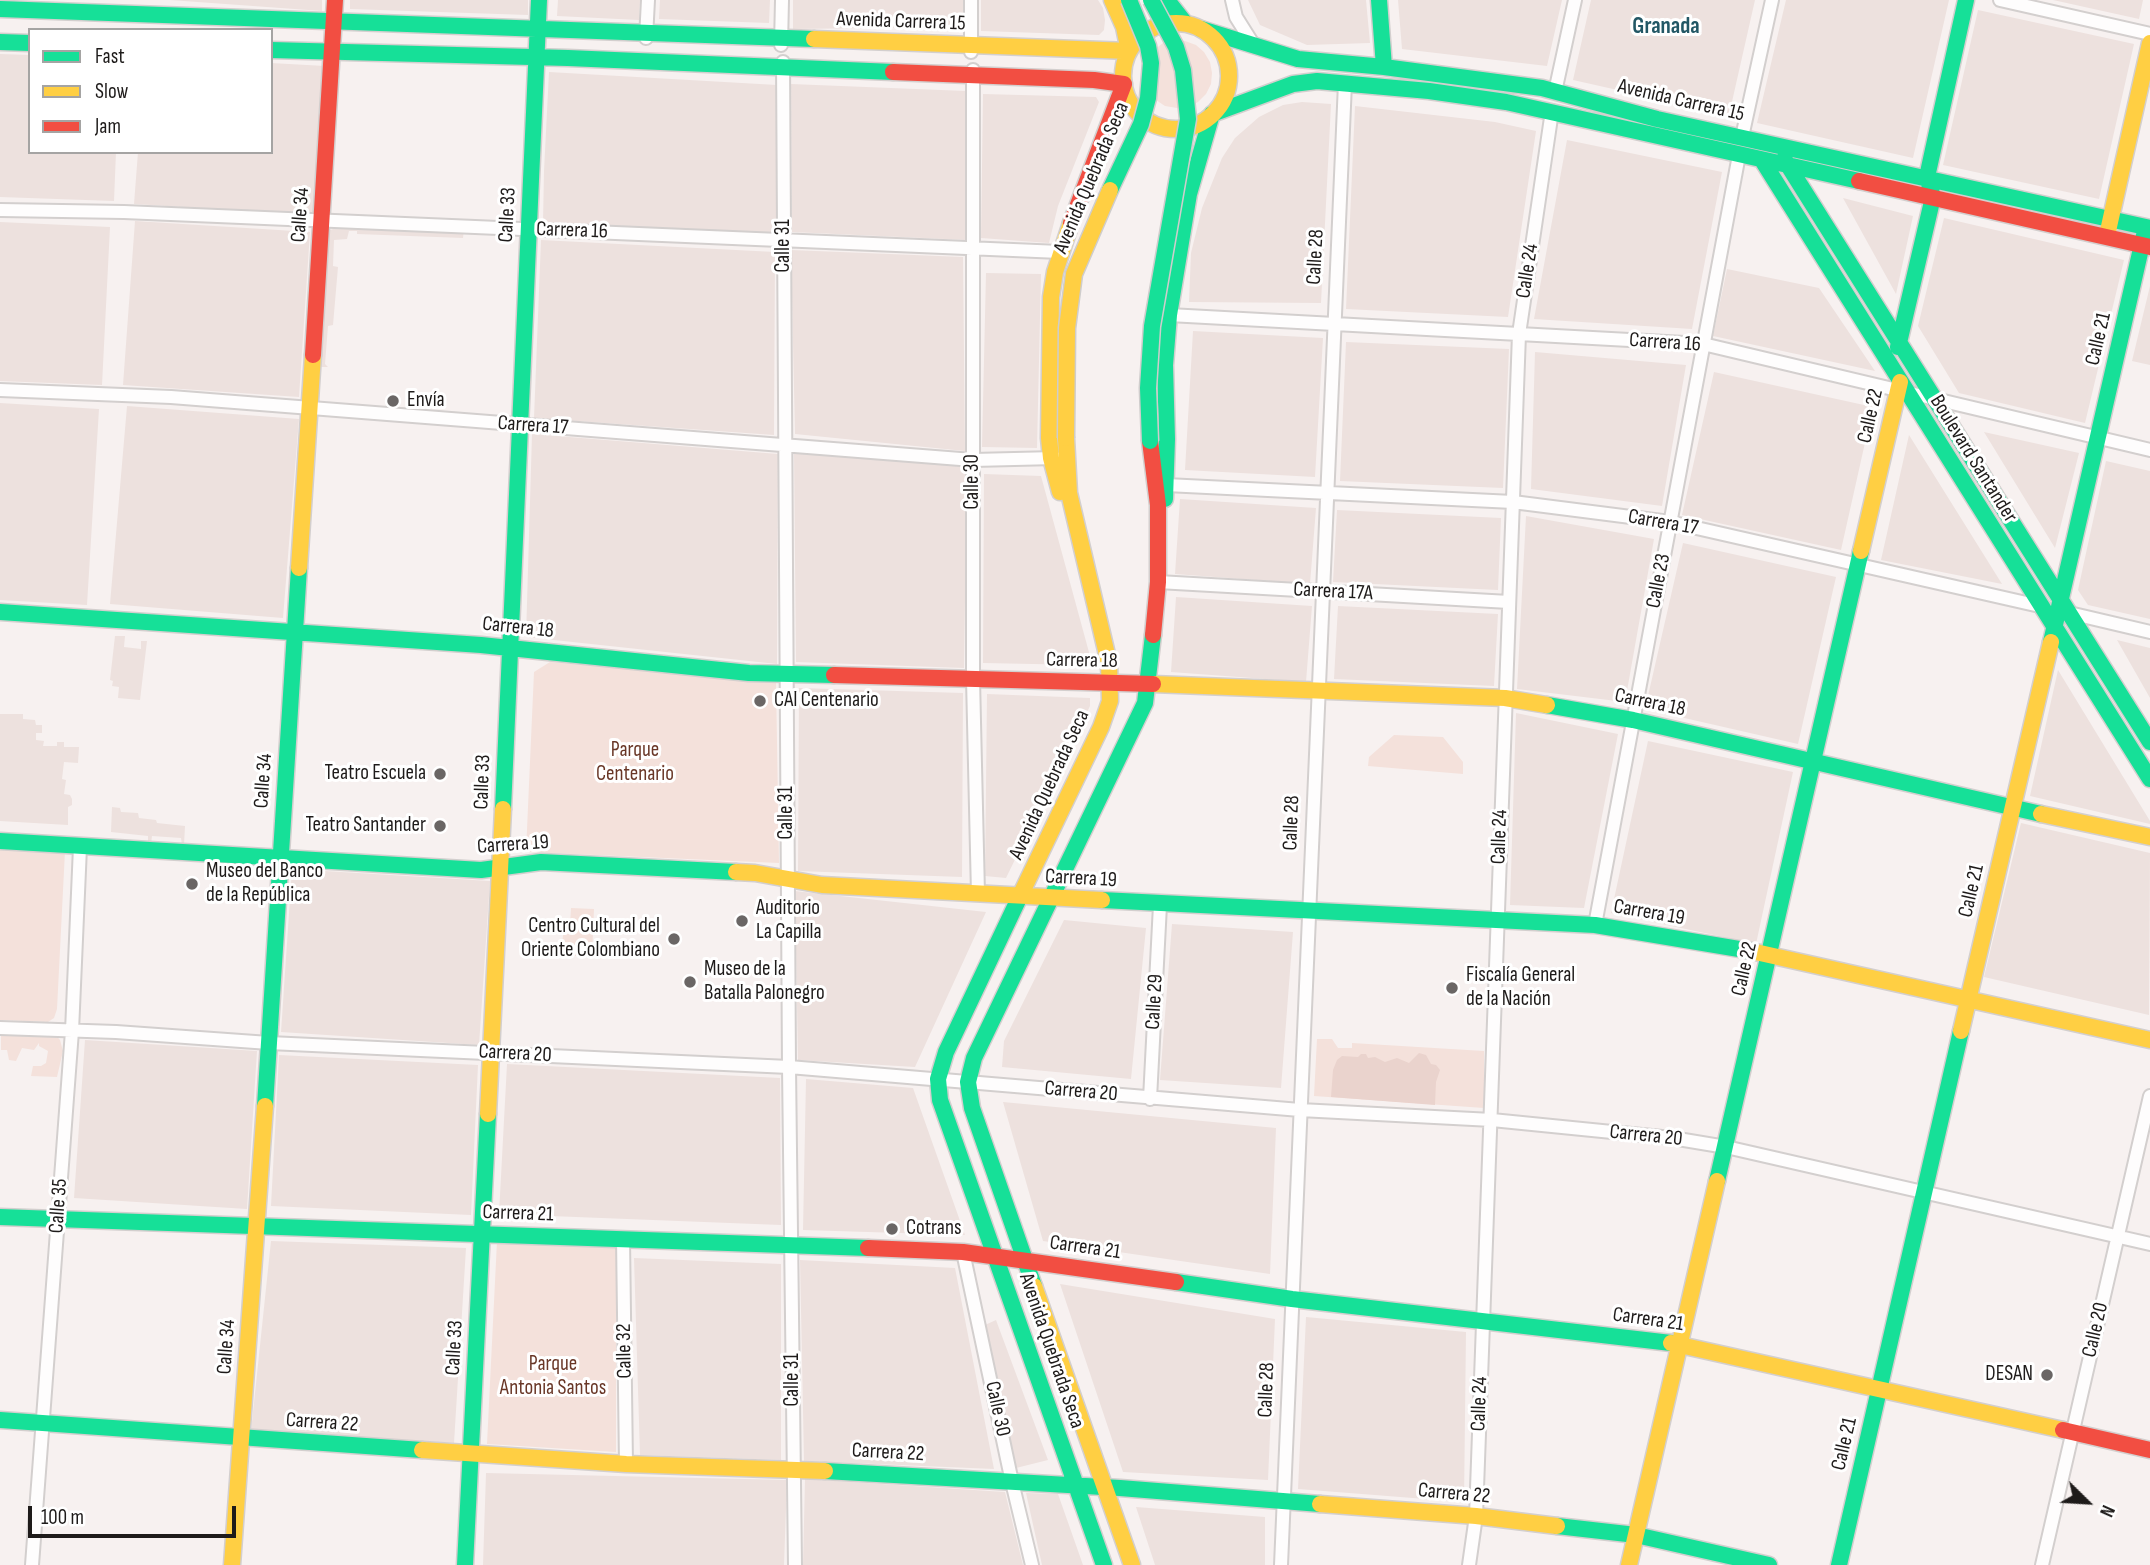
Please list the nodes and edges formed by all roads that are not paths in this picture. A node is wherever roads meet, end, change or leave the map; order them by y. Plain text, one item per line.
1 (335, 0) edge
2 (539, 0) edge
3 (648, 0) edge
4 (782, 0) edge
5 (971, 0) edge
6 (1112, 0) edge
7 (1129, 0) edge
8 (1151, 0) edge
9 (1167, 0) edge
10 (1232, 0) edge
11 (1379, 0) edge
12 (1575, 0) edge
13 (1772, 0) edge
14 (1966, 0) edge
15 (2000, 0) edge
16 (0, 9) edge
17 (334, 22) junction
18 (1193, 26) junction
19 (538, 29) junction
20 (2150, 34) edge
21 (647, 36) junction
22 (0, 42) edge
23 (781, 42) junction
24 (28, 43) edge
25 (2150, 43) edge
26 (1255, 47) junction
27 (971, 48) junction
28 (273, 50) edge
29 (332, 51) junction
30 (1129, 51) junction
31 (536, 57) junction
32 (783, 65) junction
33 (1384, 66) junction
34 (973, 72) junction
35 (1345, 83) junction
36 (1124, 84) junction
37 (1555, 92) junction
38 (1552, 111) junction
39 (1212, 114) junction
40 (1742, 137) junction
41 (1775, 144) junction
42 (1739, 155) junction
43 (1762, 160) junction
44 (1789, 166) junction
45 (1927, 177) junction
46 (1933, 197) junction
47 (0, 210) edge
48 (2111, 219) junction
49 (321, 220) junction
50 (2148, 228) edge
51 (529, 229) junction
52 (2107, 237) junction
53 (784, 240) junction
54 (2146, 246) edge
55 (973, 248) junction
56 (1060, 252) junction
57 (1169, 315) junction
58 (1335, 324) junction
59 (1519, 334) junction
60 (1899, 342) junction
61 (1703, 344) junction
62 (1900, 384) junction
63 (0, 390) edge
64 (1936, 400) junction
65 (309, 408) junction
66 (520, 425) junction
67 (2097, 438) junction
68 (785, 445) junction
69 (2150, 450) edge
70 (1059, 458) junction
71 (973, 460) junction
72 (1166, 485) junction
73 (1327, 493) junction
74 (1513, 502) junction
75 (1670, 522) junction
76 (1858, 565) junction
77 (1158, 582) junction
78 (1323, 591) junction
79 (1509, 601) junction
80 (2057, 611) junction
81 (0, 612) edge
82 (2150, 632) edge
83 (295, 633) junction
84 (509, 648) junction
85 (787, 675) junction
86 (973, 679) junction
87 (1111, 683) junction
88 (1149, 684) junction
89 (1318, 690) junction
90 (1505, 698) junction
91 (1633, 720) junction
92 (2150, 741) edge
93 (1814, 761) junction
94 (2150, 779) edge
95 (2012, 808) junction
96 (2150, 837) edge
97 (0, 841) edge
98 (80, 847) junction
99 (281, 858) junction
100 (500, 868) junction
101 (788, 879) junction
102 (978, 894) junction
103 (1021, 897) junction
104 (1052, 898) junction
105 (1160, 905) junction
106 (1309, 912) junction
107 (1498, 921) junction
108 (1595, 925) junction
109 (1769, 954) junction
110 (1969, 999) junction
111 (0, 1028) edge
112 (72, 1031) junction
113 (2150, 1040) edge
114 (269, 1043) junction
115 (491, 1053) junction
116 (789, 1067) junction
117 (938, 1079) junction
118 (968, 1082) junction
119 (2150, 1096) edge
120 (1150, 1098) junction
121 (1300, 1110) junction
122 (1492, 1120) junction
123 (1726, 1147) junction
124 (1924, 1192) junction
125 (0, 1217) edge
126 (58, 1219) junction
127 (256, 1225) junction
128 (481, 1233) junction
129 (2118, 1236) junction
130 (623, 1238) junction
131 (2150, 1244) edge
132 (792, 1245) junction
133 (963, 1252) junction
134 (996, 1257) junction
135 (1026, 1261) junction
136 (1292, 1298) junction
137 (1483, 1321) junction
138 (1680, 1345) junction
139 (1879, 1390) junction
140 (0, 1420) edge
141 (43, 1423) junction
142 (2073, 1433) junction
143 (242, 1438) junction
144 (2150, 1450) edge
145 (471, 1454) junction
146 (626, 1464) junction
147 (793, 1469) junction
148 (1012, 1482) junction
149 (1076, 1485) junction
150 (1104, 1487) junction
151 (1283, 1501) junction
152 (1476, 1516) junction
153 (1636, 1535) junction
154 (32, 1565) edge
155 (232, 1565) edge
156 (465, 1565) edge
157 (794, 1565) edge
158 (1032, 1565) edge
159 (1104, 1565) edge
160 (1132, 1565) edge
161 (1281, 1565) edge
162 (1469, 1565) edge
163 (1629, 1565) edge
164 (1769, 1565) edge
165 (1839, 1565) edge
166 (2042, 1565) edge

1 - 17 street, Calle 34
2 - 19 street, Calle 33
3 - 21 street
4 - 23 street
5 - 27 street
6 - 30 street
7 - 70 street, Avenida Quebrada Seca, bridge
8 - 77 street, Avenida Quebrada Seca, bridge
9 - 18 street
10 - 26 street
11 - 33 street
12 - 37 street
13 - 40 street
14 - 45 street, Calle 22
15 - 20 street
16 - 17 street, Avenida Carrera 15
17 - 19 street, Avenida Carrera 15
17 - 29 street, Calle 34
18 - 26 street, Avenida Carrera 15
18 - 30 street
18 - 39 street
19 - 21 street, Avenida Carrera 15
19 - 31 street, Calle 33
21 - 23 street, Avenida Carrera 15
22 - 24 street
23 - 27 street, Avenida Carrera 15
25 - 48 street
26 - 33 street, Avenida Carrera 15
27 - 30 street, Avenida Carrera 15
28 - 29 street
29 - 31 street
29 - 49 street, Calle 34
30 - 36 street
31 - 32 street
31 - 51 street, Calle 33
32 - 34 street
32 - 53 street, Calle 31
33 - 37 street, Avenida Carrera 15
34 - 36 street
34 - 55 street, Calle 30
35 - 38 street, Avenida Carrera 15
35 - 39 street, Avenida Carrera 15
35 - 58 street, Calle 28
36 - 39 street
36 - 56 street
37 - 40 street, Avenida Carrera 15
38 - 42 street, Avenida Carrera 15
38 - 59 street, Calle 24
39 - 57 street
40 - 41 street, Avenida Carrera 15
41 - 44 street, Boulevard Santander
41 - 45 street, Avenida Carrera 15
42 - 43 street, Avenida Carrera 15
42 - 61 street, Calle 23
43 - 44 street, Avenida Carrera 15
43 - 62 street, Boulevard Santander
44 - 46 street, Avenida Carrera 15
44 - 60 street, Boulevard Santander
45 - 46 street, Calle 22
45 - 48 street, Avenida Carrera 15
46 - 52 street, Avenida Carrera 15
46 - 60 street, Calle 22
47 - 49 street, Carrera 16
48 - 50 street, Avenida Carrera 15
48 - 52 street
49 - 51 street, Carrera 16
49 - 65 street, Calle 34
50 - 54 street, Calle 21
51 - 53 street, Carrera 16
51 - 66 street, Calle 33
52 - 54 street, Avenida Carrera 15
53 - 55 street, Carrera 16
53 - 68 street, Calle 31
54 - 67 street, Calle 21
55 - 56 street, Carrera 16
55 - 71 street, Calle 30
56 - 70 street
57 - 58 street, Carrera 16
57 - 72 street
58 - 59 street, Carrera 16
58 - 73 street, Calle 28
59 - 61 street, Carrera 16
59 - 74 street, Calle 24
60 - 62 street, Calle 22
60 - 64 street, Boulevard Santander
61 - 62 street, Carrera 16
61 - 75 street, Calle 23
62 - 64 street, Carrera 16
62 - 76 street, Calle 22
62 - 80 street, Boulevard Santander
63 - 65 street, Carrera 17
64 - 67 street, Carrera 16
64 - 80 street, Boulevard Santander
65 - 66 street, Carrera 17
65 - 83 street, Calle 34
66 - 68 street, Carrera 17
66 - 84 street, Calle 33
67 - 69 street, Carrera 16
67 - 80 street, Calle 21
68 - 71 street, Carrera 17
68 - 85 street, Calle 31
70 - 71 street, Carrera 17
70 - 87 street, Avenida Quebrada Seca
71 - 86 street, Calle 30
72 - 73 street, Carrera 17
72 - 77 street
73 - 74 street, Carrera 17
73 - 78 street, Calle 28
74 - 75 street, Carrera 17
74 - 79 street, Calle 24
75 - 76 street, Carrera 17
75 - 91 street, Calle 23
76 - 80 street, Carrera 17
76 - 93 street, Calle 22
77 - 78 street, Carrera 17A
77 - 88 street, Avenida Quebrada Seca
78 - 79 street, Carrera 17A
78 - 89 street, Calle 28
79 - 90 street, Calle 24
80 - 82 street, Carrera 17
80 - 92 street, Boulevard Santander
80 - 94 street, Boulevard Santander
80 - 95 street, Calle 21
81 - 83 street, Carrera 18
83 - 84 street, Carrera 18
83 - 99 street, Calle 34
84 - 85 street, Carrera 18
84 - 100 street, Calle 33
85 - 86 street, Carrera 18
85 - 101 street, Calle 31
86 - 87 street, Carrera 18
86 - 102 street, Calle 30
87 - 88 street, Carrera 18
87 - 103 street, Avenida Quebrada Seca
88 - 89 street, Carrera 18
88 - 104 street, Avenida Quebrada Seca
89 - 90 street, Carrera 18
89 - 106 street, Calle 28
90 - 91 street, Carrera 18
90 - 107 street, Calle 24
91 - 93 street, Carrera 18
91 - 108 street, Calle 23
93 - 95 street, Carrera 18
93 - 109 street, Calle 22
95 - 96 street, Carrera 18
95 - 110 street, Calle 21
97 - 98 street, Carrera 19
98 - 99 street, Carrera 19
98 - 112 street, Calle 35
99 - 100 street, Carrera 19
99 - 114 street, Calle 34
100 - 101 street, Carrera 19
100 - 115 street, Calle 33
101 - 102 street, Carrera 19
101 - 116 street, Calle 31
102 - 103 street, Carrera 19
103 - 104 street, Carrera 19
103 - 117 street, Avenida Quebrada Seca
104 - 105 street, Carrera 19
104 - 118 street, Avenida Quebrada Seca
105 - 106 street, Carrera 19
105 - 120 street, Calle 29
106 - 107 street, Carrera 19
106 - 121 street, Calle 28
107 - 108 street, Carrera 19
107 - 122 street, Calle 24
108 - 109 street, Carrera 19
109 - 110 street, Carrera 19
109 - 123 street, Calle 22
110 - 113 street, Carrera 19
110 - 124 street, Calle 21
111 - 112 street, Carrera 20
112 - 114 street, Carrera 20
112 - 126 street, Calle 35
114 - 115 street, Carrera 20
114 - 127 street, Calle 34
115 - 116 street, Carrera 20
115 - 128 street, Calle 33
116 - 117 street, Carrera 20
116 - 132 street, Calle 31
117 - 118 street, Carrera 20
117 - 134 street, Avenida Quebrada Seca
118 - 120 street, Carrera 20
118 - 135 street, Avenida Quebrada Seca
119 - 129 street, Calle 20
120 - 121 street, Carrera 20
121 - 122 street, Carrera 20
121 - 136 street, Calle 28
122 - 123 street, Carrera 20
122 - 137 street, Calle 24
123 - 124 street, Carrera 20
123 - 138 street, Calle 22
124 - 129 street, Carrera 20
124 - 139 street, Calle 21
125 - 126 street, Carrera 21
126 - 127 street, Carrera 21
126 - 141 street, Calle 35
127 - 128 street, Carrera 21
127 - 143 street, Calle 34
128 - 130 street, Carrera 21
128 - 145 street, Calle 33
129 - 131 street, Carrera 20
129 - 142 street, Calle 20
130 - 132 street, Carrera 21
130 - 146 street, Calle 32
132 - 133 street, Carrera 21
132 - 147 street, Calle 31
133 - 134 street, Carrera 21
133 - 148 street, Calle 30
134 - 135 street, Carrera 21
134 - 149 street, Avenida Quebrada Seca
135 - 136 street, Carrera 21
135 - 150 street, Avenida Quebrada Seca
136 - 137 street, Carrera 21
136 - 151 street, Calle 28
137 - 138 street, Carrera 21
137 - 152 street, Calle 24
138 - 139 street, Carrera 21
138 - 153 street, Calle 22
139 - 142 street, Carrera 21
139 - 165 street, Calle 21
140 - 141 street, Carrera 22
141 - 143 street, Carrera 22
141 - 154 street, Calle 35
142 - 144 street, Carrera 21
142 - 166 street, Calle 20
143 - 145 street, Carrera 22
143 - 155 street, Calle 34
145 - 146 street, Carrera 22
145 - 156 street, Calle 33
146 - 147 street, Carrera 22
147 - 148 street, Carrera 22
147 - 157 street, Calle 31
148 - 149 street, Carrera 22
148 - 158 street, Calle 30
149 - 150 street, Carrera 22
149 - 159 street, Avenida Quebrada Seca
150 - 151 street, Carrera 22
150 - 160 street, Avenida Quebrada Seca
151 - 152 street, Carrera 22
151 - 161 street, Calle 28
152 - 153 street, Carrera 22
152 - 162 street, Calle 24
153 - 163 street, Calle 22
153 - 164 street, Carrera 22

